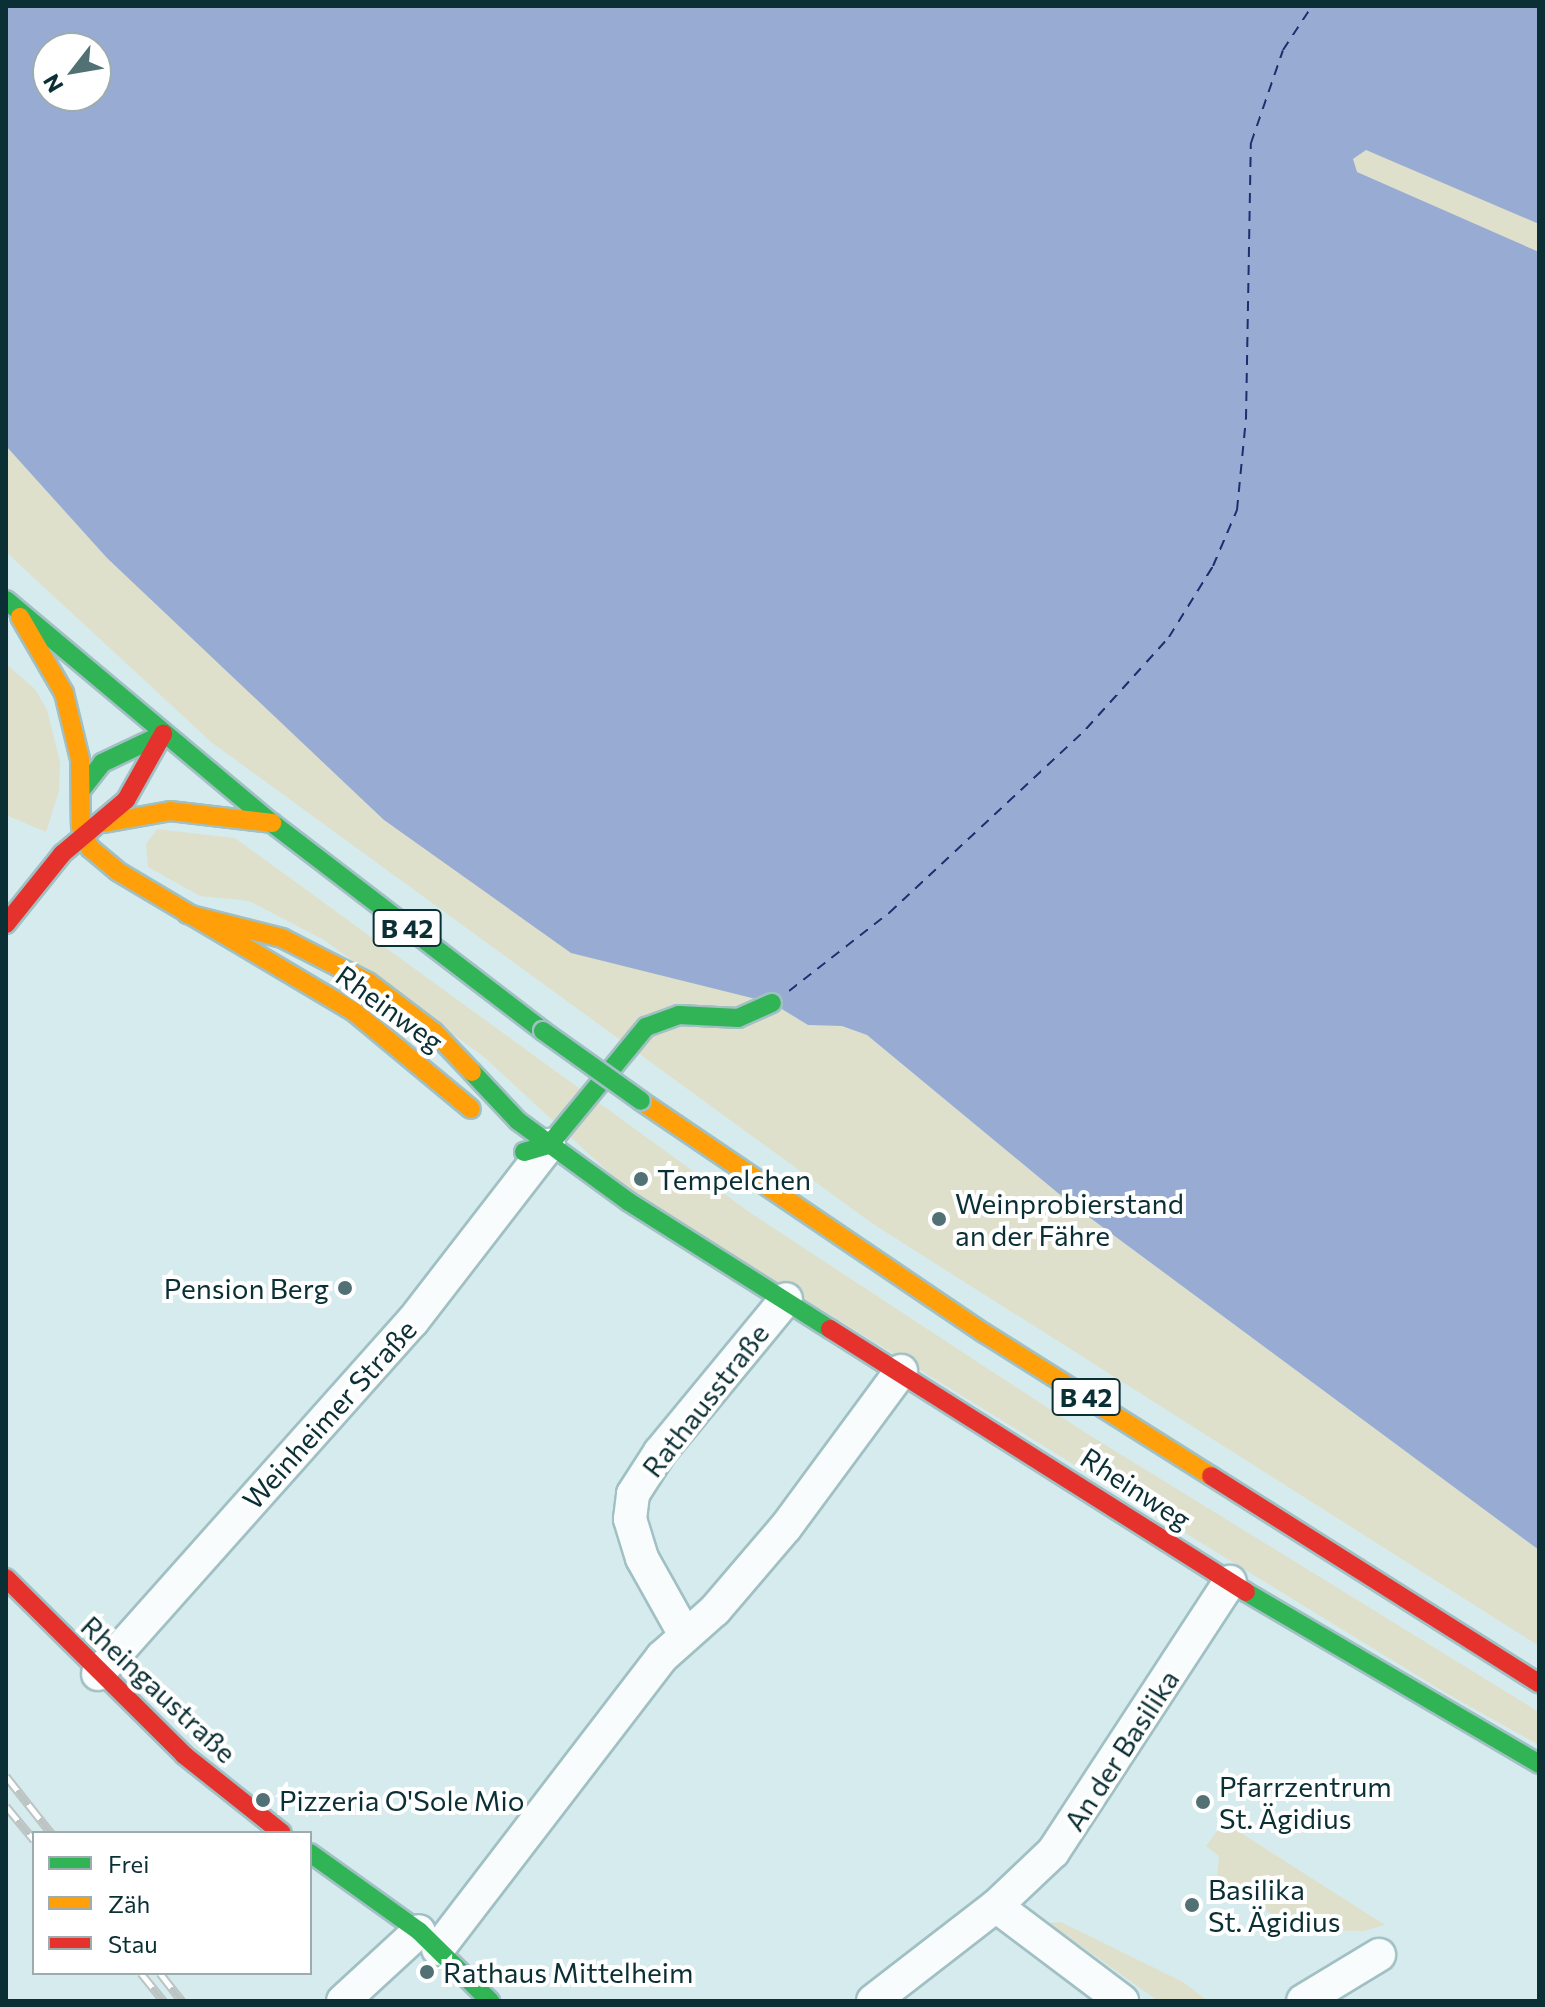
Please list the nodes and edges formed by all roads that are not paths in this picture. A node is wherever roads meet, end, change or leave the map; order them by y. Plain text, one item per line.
1 (9, 603) edge
2 (163, 734) junction
3 (82, 789) junction
4 (104, 823) junction
5 (272, 823) junction
6 (84, 838) junction
7 (187, 914) junction
8 (6, 924) edge
9 (772, 1003) dead end
10 (483, 1120) dead end
11 (510, 1144) dead end
12 (549, 1145) junction
13 (786, 1299) junction
14 (901, 1371) junction
15 (6, 1578) edge
16 (1230, 1582) junction
17 (685, 1635) junction
18 (98, 1674) junction
19 (1539, 1683) edge
20 (1539, 1764) edge
21 (279, 1831) edge
22 (312, 1854) edge
23 (996, 1906) junction
24 (428, 1940) junction
25 (1379, 1955) dead end
26 (343, 2001) edge
27 (490, 2001) edge
28 (873, 2001) edge
29 (1122, 2001) edge
30 (1303, 2001) edge

1 - 2 main road, B 42
1 - 3 main road
2 - 3 main road
2 - 4 main road
2 - 5 main road, B 42
3 - 6 main road
4 - 5 main road
4 - 6 main road
5 - 19 main road, B 42, bridge
6 - 7 main road, Rheinweg
6 - 8 main road
7 - 10 main road, Rheinweg
7 - 12 main road, Rheinweg
9 - 12 main road
11 - 12 main road
12 - 13 main road, Rheinweg
12 - 18 street, Weinheimer Straße
13 - 14 main road, Rheinweg
13 - 17 street, Rathausstraße
14 - 16 main road, Rheinweg
14 - 17 street
15 - 18 main road, Rheingaustraße
16 - 20 main road, Rheinweg
16 - 23 street, An der Basilika
17 - 24 street
18 - 21 main road, Rheingaustraße
22 - 24 main road
23 - 28 street, An der Basilika
23 - 29 street
24 - 26 street
24 - 27 main road
25 - 30 street

